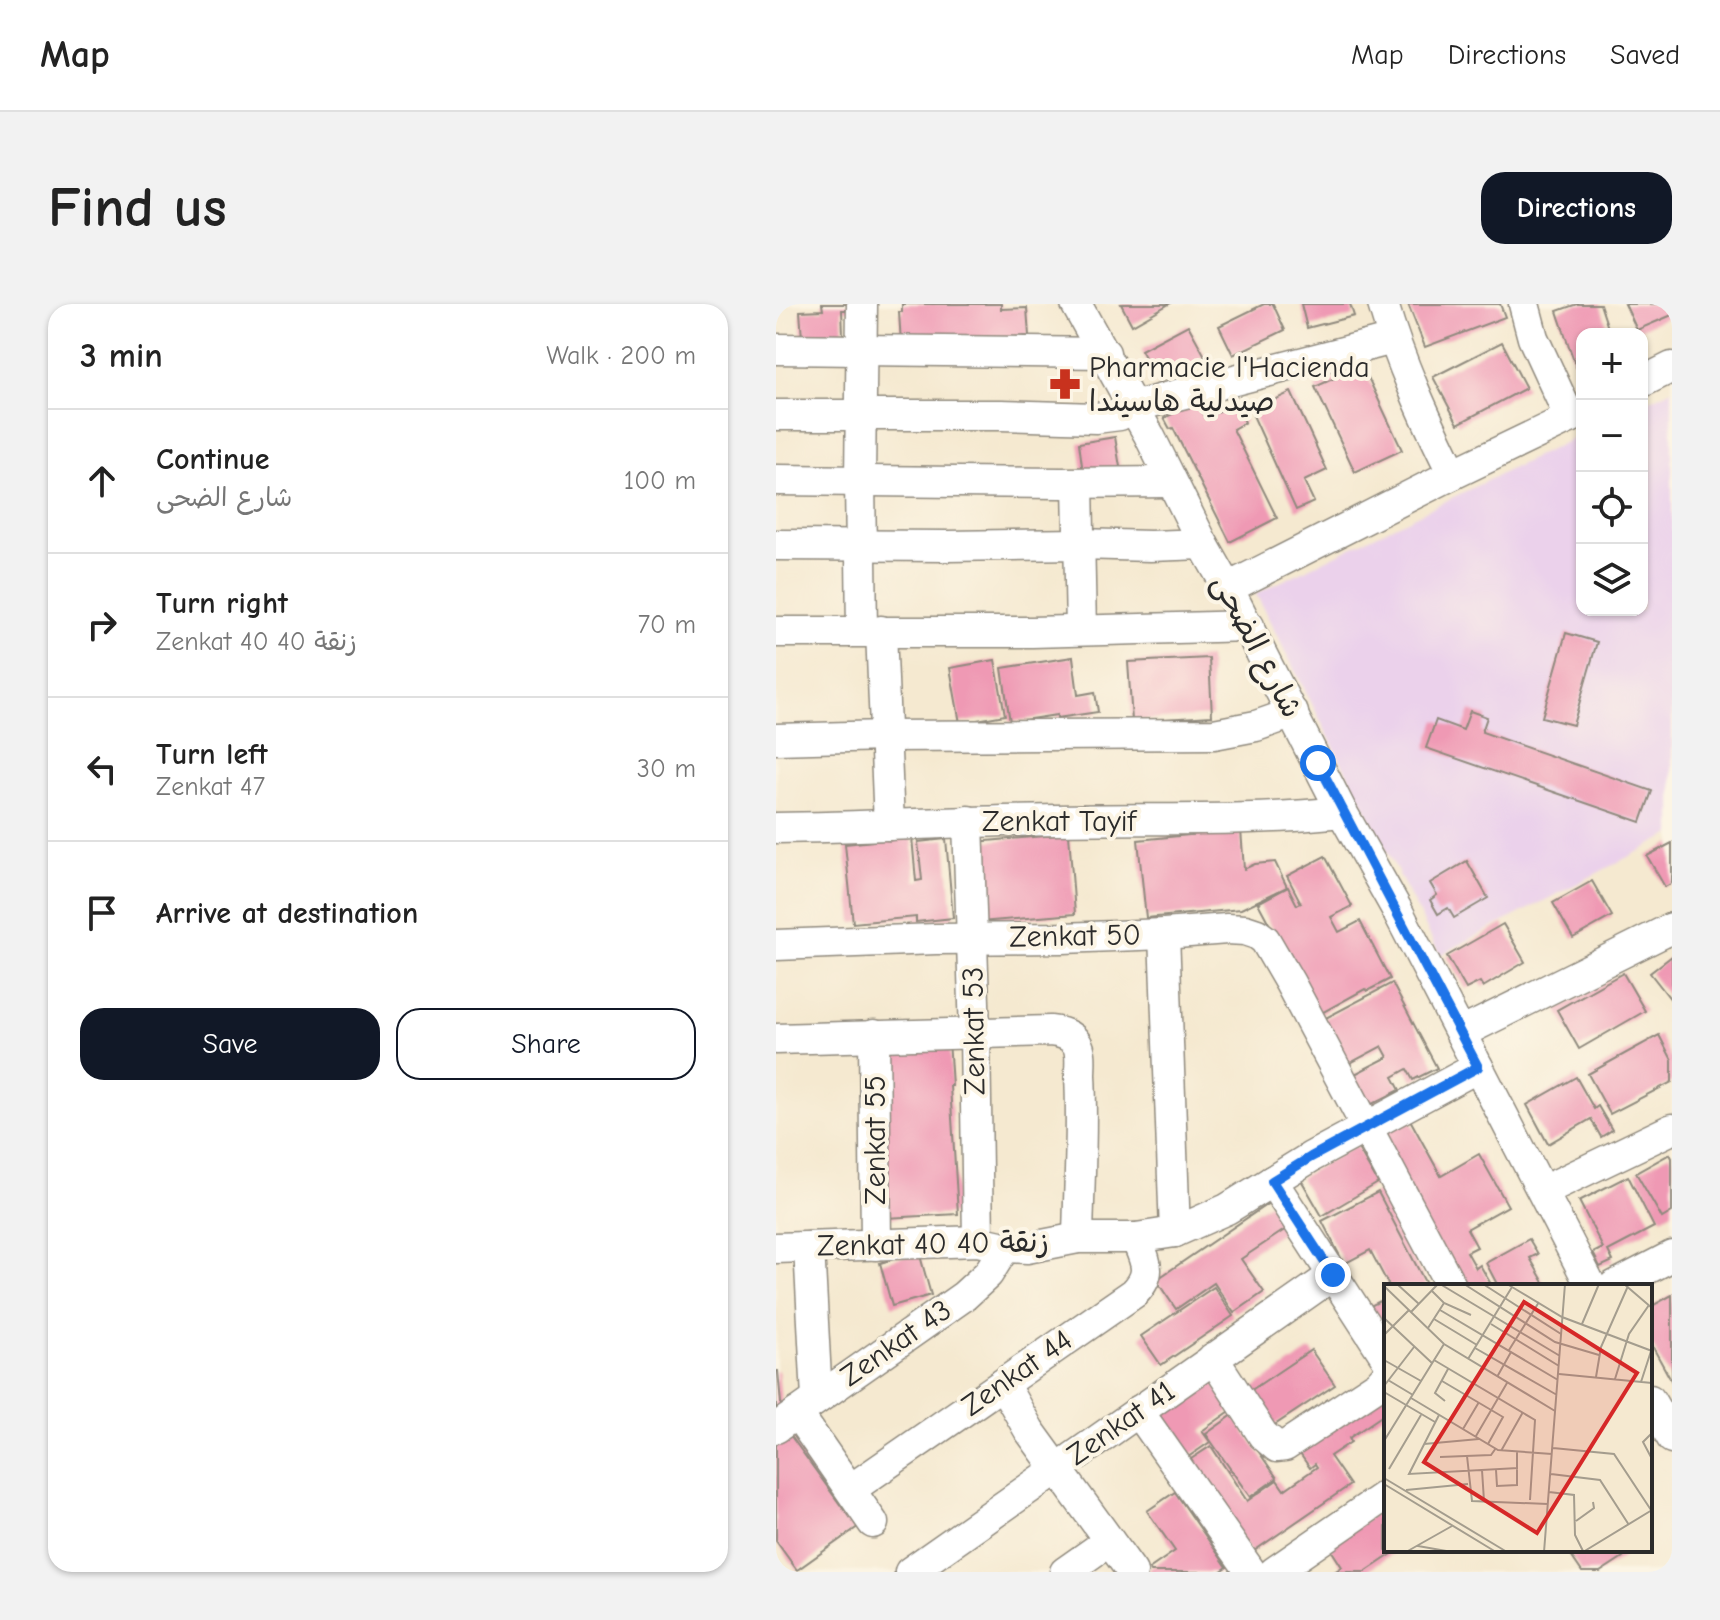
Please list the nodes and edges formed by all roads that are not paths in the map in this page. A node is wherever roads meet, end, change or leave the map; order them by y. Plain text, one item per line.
1 (862, 304) edge
2 (1076, 304) edge
3 (1383, 304) edge
4 (1524, 304) edge
5 (1393, 339) junction
6 (776, 349) edge
7 (860, 350) junction
8 (1105, 353) junction
9 (1672, 367) edge
10 (1648, 379) edge
11 (1134, 407) junction
12 (776, 415) edge
13 (860, 415) junction
14 (1576, 415) edge
15 (1453, 474) junction
16 (776, 480) edge
17 (860, 480) junction
18 (1171, 482) junction
19 (1078, 483) junction
20 (1080, 544) junction
21 (1203, 544) junction
22 (776, 545) edge
23 (860, 545) junction
24 (1228, 588) junction
25 (1249, 626) junction
26 (1081, 630) junction
27 (871, 631) junction
28 (776, 632) edge
29 (1293, 713) junction
30 (885, 736) junction
31 (776, 739) edge
32 (1342, 812) junction
33 (968, 821) junction
34 (889, 825) junction
35 (776, 828) edge
36 (1672, 928) edge
37 (1164, 934) junction
38 (972, 938) junction
39 (776, 945) edge
40 (975, 1033) junction
41 (1461, 1033) junction
42 (874, 1035) junction
43 (776, 1039) edge
44 (1478, 1067) junction
45 (1368, 1127) junction
46 (1672, 1129) edge
47 (1272, 1181) junction
48 (1543, 1191) junction
49 (1175, 1232) junction
50 (1078, 1238) junction
51 (1136, 1238) junction
52 (992, 1244) junction
53 (876, 1245) junction
54 (809, 1247) junction
55 (776, 1248) edge
56 (1672, 1256) edge
57 (1333, 1275) junction
58 (1450, 1284) edge
59 (1590, 1284) edge
60 (1618, 1284) edge
61 (1384, 1354) edge
62 (1213, 1358) junction
63 (1384, 1378) edge
64 (1003, 1384) junction
65 (1652, 1403) edge
66 (1138, 1411) junction
67 (797, 1413) edge
68 (1672, 1438) edge
69 (1057, 1468) junction
70 (851, 1489) junction
71 (1384, 1496) edge
72 (873, 1523) dead end
73 (1109, 1541) junction
74 (910, 1572) edge
75 (1065, 1572) edge
76 (1132, 1572) edge
77 (1251, 1572) edge
78 (1274, 1572) edge

1 - 7 street
2 - 8 street, شارع الضحى
3 - 5 street
4 - 14 street
5 - 11 street
5 - 15 street
6 - 7 street
7 - 8 street
7 - 13 street
8 - 11 street, شارع الضحى
9 - 10 street
11 - 13 street
11 - 18 street, شارع الضحى
12 - 13 street
13 - 17 street
14 - 15 street
15 - 24 street
16 - 17 street
17 - 19 street
17 - 23 street
18 - 19 street
18 - 21 street, شارع الضحى
19 - 20 street
20 - 21 street
20 - 23 street
20 - 26 street
21 - 24 street, شارع الضحى
22 - 23 street
23 - 27 street
24 - 25 street, شارع الضحى
25 - 26 street
25 - 29 street, شارع الضحى
26 - 27 street
27 - 28 street
27 - 30 street
29 - 30 street
29 - 32 street, شارع الضحى
30 - 31 street
30 - 34 street
32 - 33 street, Zenkat Tayif
32 - 41 street, شارع الضحى
33 - 34 street, Zenkat Tayif
33 - 38 street, Zenkat 53
34 - 35 street, Zenkat Tayif
36 - 41 street
37 - 38 street, Zenkat 50
37 - 45 street, Zenkat 50
37 - 49 street
38 - 39 street, Zenkat 50
38 - 40 street, Zenkat 53
40 - 42 street
40 - 50 street
40 - 52 street, Zenkat 53
41 - 44 street, شارع الضحى
42 - 43 street
42 - 53 street, Zenkat 55
44 - 45 street, Zenkat 40 زنقة 40
44 - 48 street, شارع الضحى
45 - 47 street, Zenkat 40 زنقة 40
45 - 58 street
46 - 48 street
47 - 49 street, Zenkat 40 زنقة 40
47 - 57 street
48 - 59 street, شارع الضحى
49 - 51 street, Zenkat 40 زنقة 40
50 - 51 street, Zenkat 40 زنقة 40
50 - 52 street, Zenkat 40 زنقة 40
51 - 64 street, Zenkat 44
52 - 53 street, Zenkat 40 زنقة 40
52 - 67 street, Zenkat 43
53 - 54 street, Zenkat 40 زنقة 40
54 - 55 street, Zenkat 40 زنقة 40
54 - 67 street
56 - 60 street
57 - 61 street
57 - 62 street, Zenkat 41
62 - 63 street
62 - 66 street, Zenkat 41
64 - 69 street
64 - 70 street, Zenkat 44
65 - 68 street
66 - 69 street, Zenkat 41
66 - 77 street
67 - 70 street
69 - 73 street
69 - 74 street, Zenkat 41
70 - 72 street
71 - 78 street
73 - 75 street
73 - 76 street

